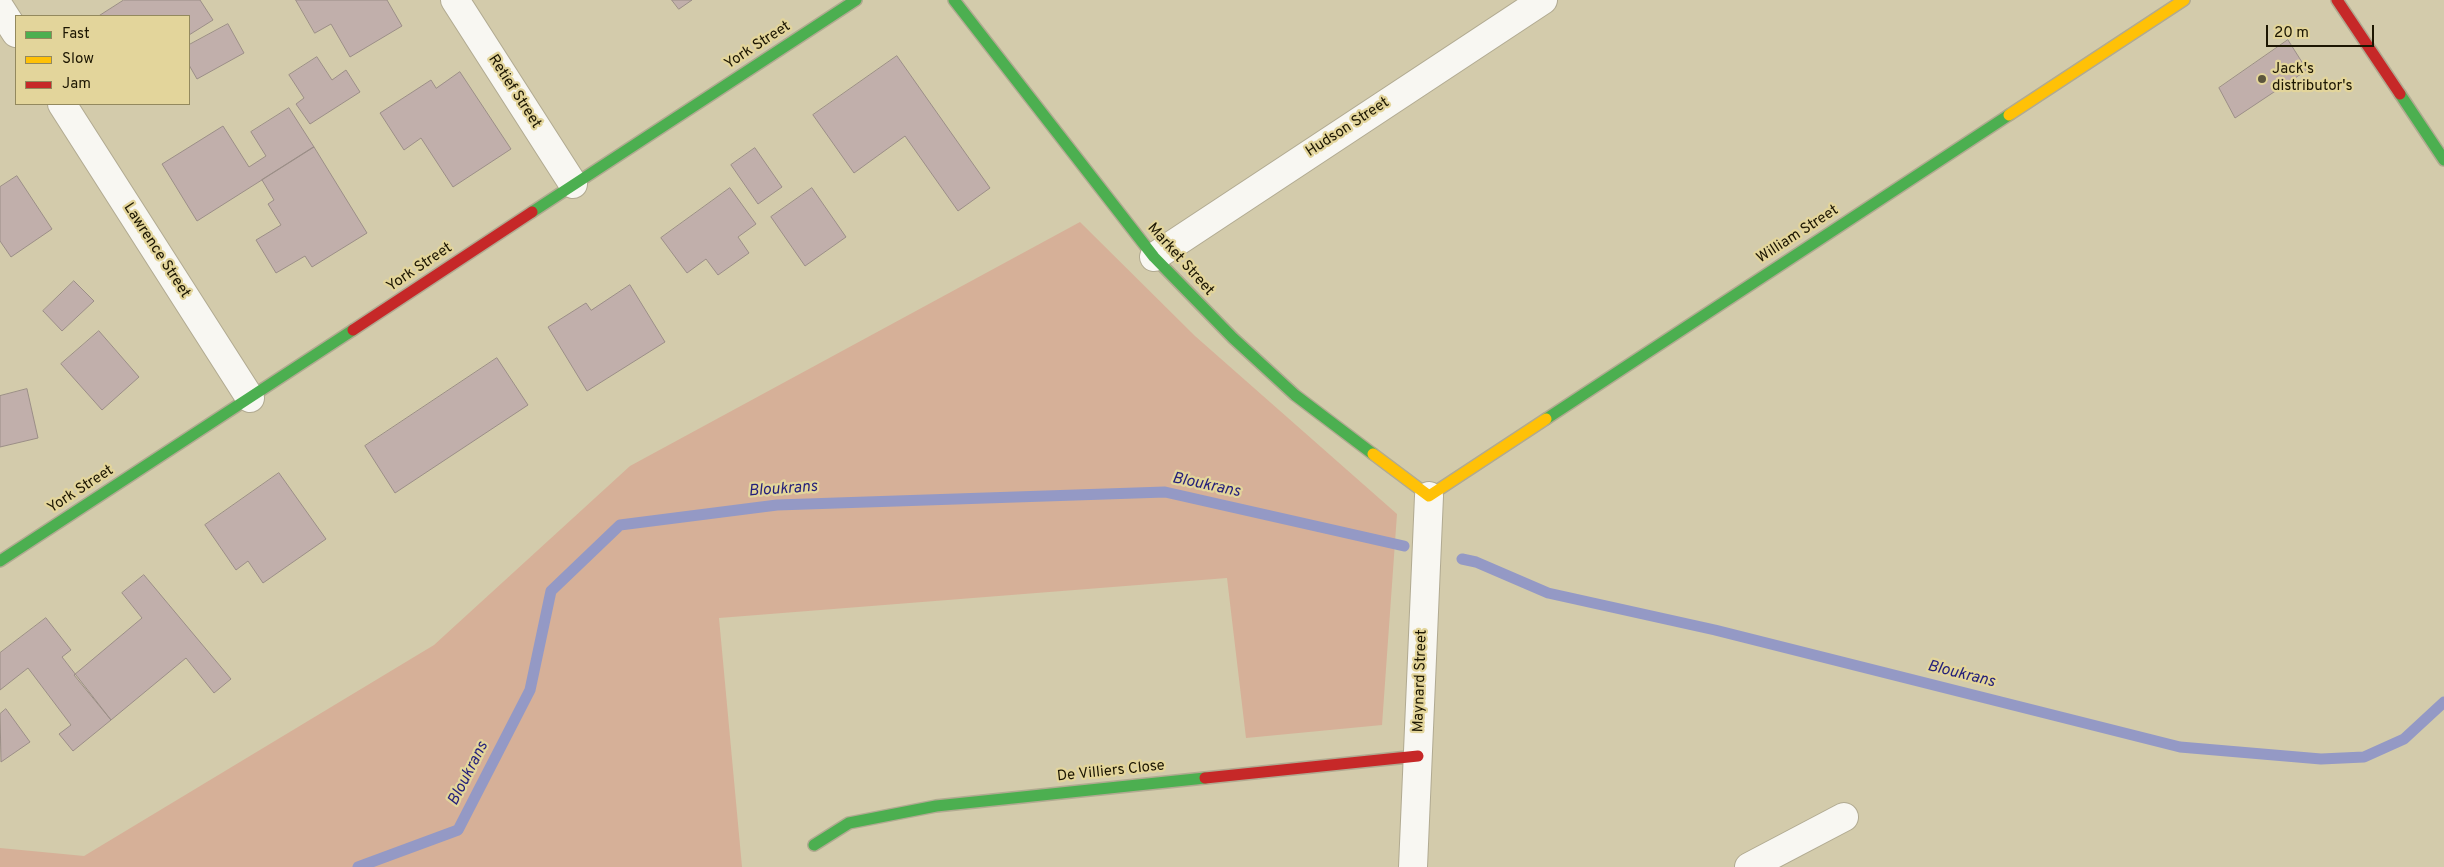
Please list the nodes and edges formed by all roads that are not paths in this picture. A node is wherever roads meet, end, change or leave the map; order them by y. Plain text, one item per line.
1 (455, 0) edge
2 (856, 0) edge
3 (954, 0) edge
4 (1543, 0) edge
5 (2184, 0) edge
6 (2336, 0) edge
7 (0, 8) edge
8 (15, 31) edge
9 (63, 105) edge
10 (2444, 160) edge
11 (573, 184) junction
12 (1154, 257) junction
13 (250, 398) junction
14 (1429, 496) junction
15 (0, 561) edge
16 (1418, 756) junction
17 (1844, 817) dead end
18 (814, 845) dead end
19 (1413, 867) edge
20 (1749, 867) edge

1 - 11 street, Retief Street
2 - 11 street, York Street
3 - 12 street, Market Street
4 - 12 street, Hudson Street
5 - 14 street, William Street
6 - 10 street
7 - 8 street
9 - 13 street, Lawrence Street
11 - 13 street, York Street
12 - 14 street, Market Street
13 - 15 street, York Street
14 - 16 street, Maynard Street
16 - 18 street, De Villiers Close
16 - 19 street, Maynard Street
17 - 20 street

